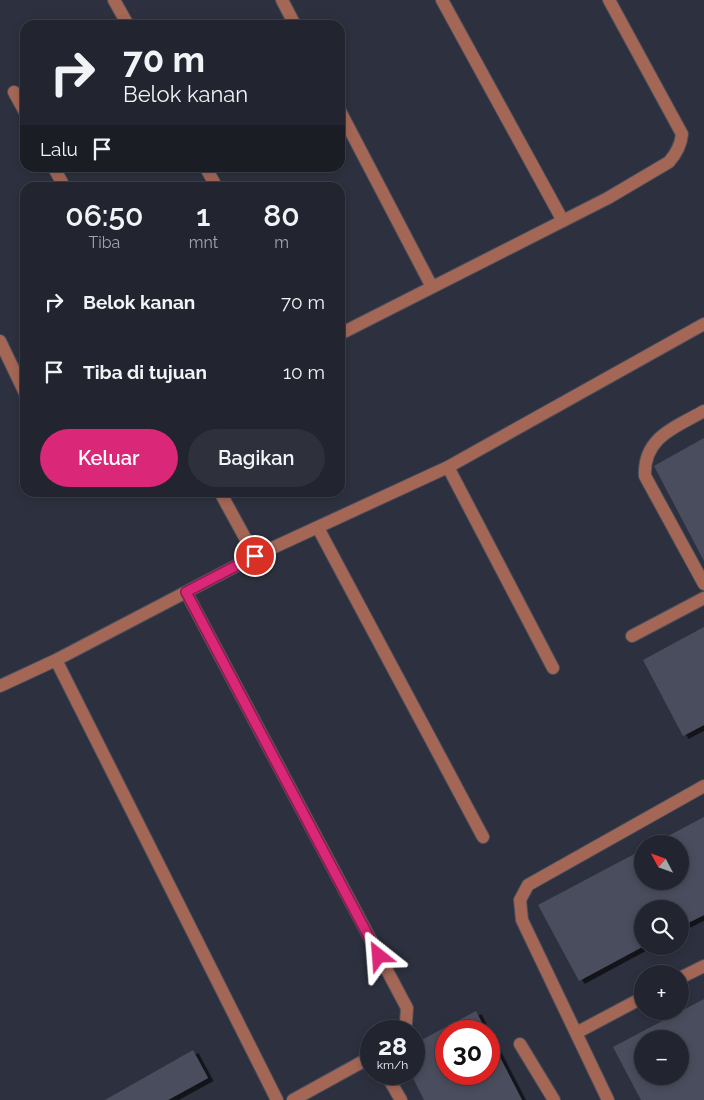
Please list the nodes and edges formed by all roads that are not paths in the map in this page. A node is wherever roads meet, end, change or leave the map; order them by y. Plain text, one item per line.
1 (114, 0) edge
2 (282, 0) edge
3 (442, 0) edge
4 (609, 0) edge
5 (125, 20) edge
6 (292, 20) edge
7 (14, 92) dead end
8 (20, 103) edge
9 (345, 121) edge
10 (563, 221) junction
11 (432, 287) junction
12 (704, 324) edge
13 (345, 331) edge
14 (0, 341) edge
15 (20, 383) edge
16 (704, 411) edge
17 (448, 467) junction
18 (223, 497) edge
19 (318, 528) junction
20 (255, 556) junction
21 (704, 584) edge
22 (186, 592) junction
23 (704, 598) edge
24 (632, 636) dead end
25 (56, 660) junction
26 (553, 668) dead end
27 (0, 686) edge
28 (704, 786) edge
29 (483, 837) dead end
30 (704, 966) edge
31 (689, 974) edge
32 (634, 1002) edge
33 (406, 1020) edge
34 (576, 1033) junction
35 (520, 1044) dead end
36 (360, 1063) edge
37 (392, 1085) edge
38 (277, 1100) edge
39 (293, 1100) edge
40 (401, 1100) edge
41 (554, 1100) edge
42 (608, 1100) edge

1 - 5 street
2 - 6 street
3 - 10 street
4 - 10 street
7 - 8 street
9 - 11 street
10 - 11 street
11 - 13 street
12 - 17 street
14 - 15 street
16 - 21 street
17 - 19 street
17 - 26 street
18 - 20 street
19 - 20 street
19 - 29 street
20 - 22 street
22 - 25 street
22 - 33 street
23 - 24 street
25 - 27 street
25 - 38 street
28 - 34 street
30 - 31 street
32 - 34 street
34 - 42 street
35 - 41 street
36 - 39 street
37 - 40 street

